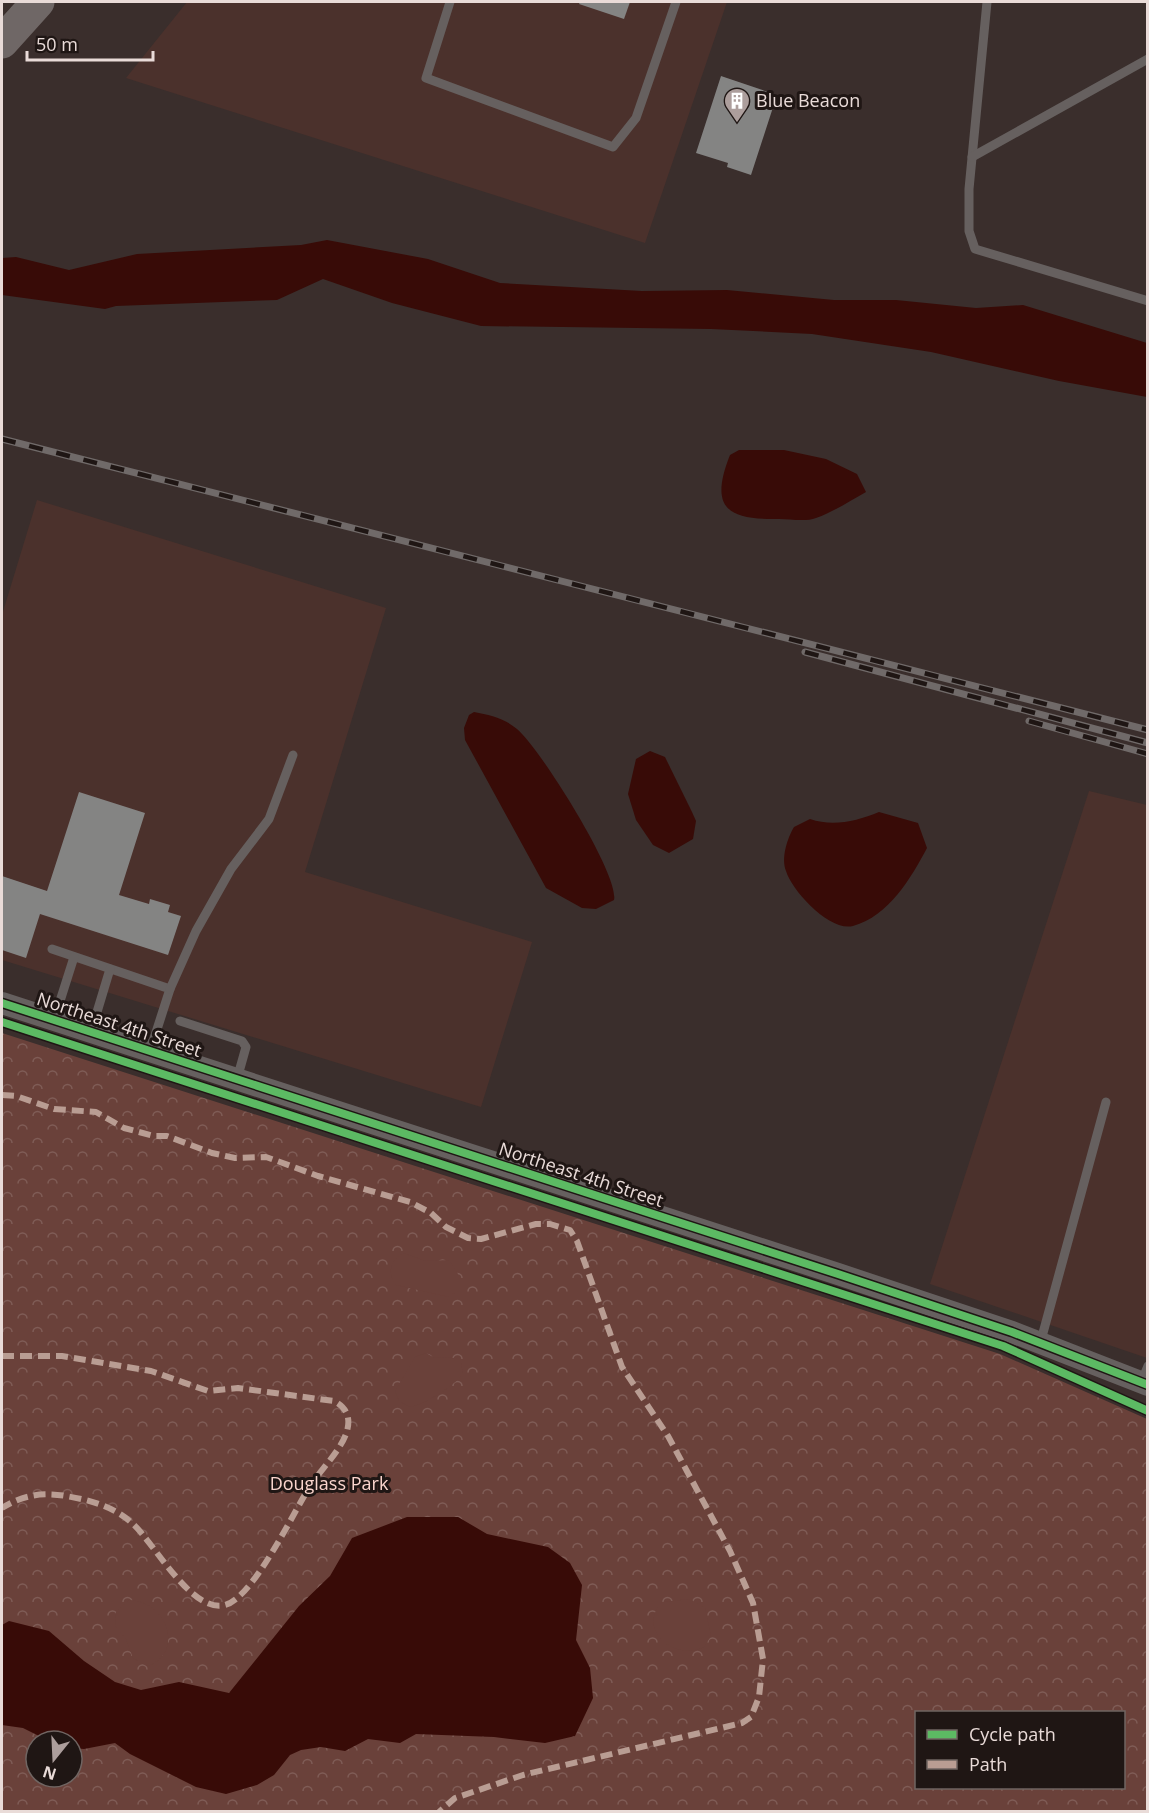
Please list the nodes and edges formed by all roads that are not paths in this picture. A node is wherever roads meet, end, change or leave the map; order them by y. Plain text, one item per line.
1 (38, 2) edge
2 (450, 2) edge
3 (676, 2) edge
4 (987, 2) edge
5 (2, 42) edge
6 (1148, 59) edge
7 (972, 157) junction
8 (1148, 302) edge
9 (293, 755) dead end
10 (52, 949) dead end
11 (74, 957) junction
12 (110, 969) junction
13 (170, 989) junction
14 (2, 1003) edge
15 (54, 1020) junction
16 (180, 1021) dead end
17 (91, 1032) junction
18 (150, 1051) junction
19 (237, 1079) junction
20 (1106, 1102) dead end
21 (1040, 1344) junction
22 (1145, 1378) edge

1 - 5 highway
2 - 3 lane
4 - 7 lane
6 - 7 lane
7 - 8 lane
9 - 13 lane
10 - 11 lane
11 - 12 lane
11 - 15 lane
12 - 13 lane
12 - 17 lane
13 - 18 lane
14 - 15 street, Northeast 4th Street
15 - 17 street, Northeast 4th Street
16 - 19 lane
17 - 18 street, Northeast 4th Street
18 - 19 street, Northeast 4th Street
19 - 21 street, Northeast 4th Street
20 - 21 lane
21 - 22 street, Northeast 4th Street

